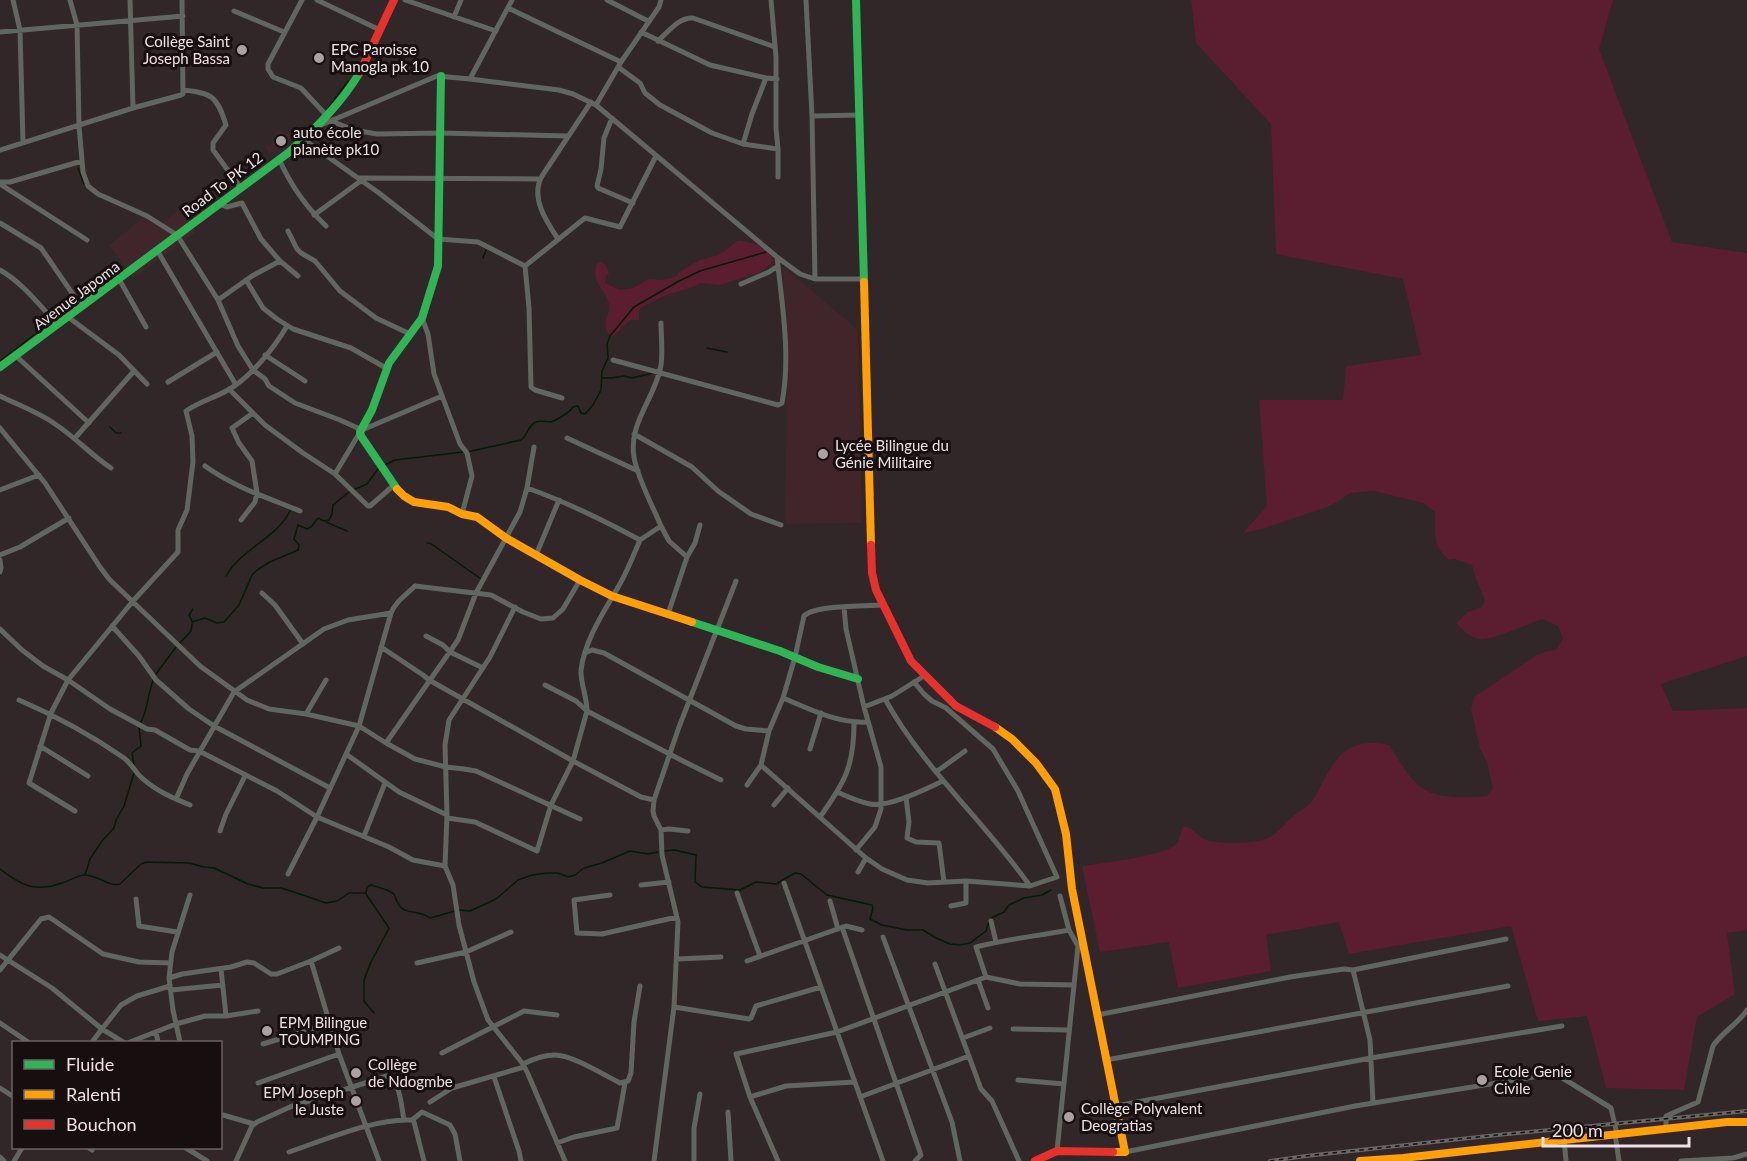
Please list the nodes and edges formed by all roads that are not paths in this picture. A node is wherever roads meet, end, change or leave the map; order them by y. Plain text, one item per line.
1 (13, 0) edge
2 (70, 0) edge
3 (130, 0) edge
4 (182, 0) edge
5 (302, 0) edge
6 (317, 0) edge
7 (394, 0) edge
8 (405, 0) edge
9 (461, 0) edge
10 (512, 0) edge
11 (607, 0) edge
12 (661, 0) edge
13 (771, 0) edge
14 (806, 0) edge
15 (856, 0) edge
16 (508, 8) junction
17 (234, 11) dead end
18 (183, 16) junction
19 (454, 17) junction
20 (131, 20) junction
21 (648, 21) junction
22 (77, 25) junction
23 (20, 30) junction
24 (381, 30) junction
25 (496, 31) junction
26 (0, 32) edge
27 (284, 32) junction
28 (641, 32) junction
29 (658, 41) junction
30 (775, 47) junction
31 (620, 64) junction
32 (441, 76) junction
33 (470, 78) junction
34 (766, 78) junction
35 (777, 79) junction
36 (183, 90) junction
37 (593, 103) junction
38 (133, 108) junction
39 (860, 115) junction
40 (812, 116) junction
41 (612, 118) junction
42 (329, 119) junction
43 (79, 126) junction
44 (441, 133) junction
45 (568, 136) junction
46 (303, 139) junction
47 (23, 143) junction
48 (743, 144) junction
49 (778, 149) junction
50 (0, 150) edge
51 (657, 156) junction
52 (279, 158) junction
53 (82, 161) junction
54 (778, 177) dead end
55 (441, 178) junction
56 (360, 179) junction
57 (540, 179) junction
58 (0, 183) edge
59 (241, 188) junction
60 (633, 203) junction
61 (219, 204) junction
62 (314, 215) junction
63 (0, 223) edge
64 (326, 226) dead end
65 (288, 231) dead end
66 (177, 235) junction
67 (438, 239) junction
68 (558, 239) junction
69 (87, 240) dead end
70 (167, 243) joint
71 (157, 250) junction
72 (777, 257) junction
73 (280, 261) junction
74 (525, 266) junction
75 (778, 266) junction
76 (0, 270) edge
77 (298, 276) dead end
78 (120, 279) junction
79 (815, 279) junction
80 (865, 279) junction
81 (246, 280) junction
82 (741, 284) dead end
83 (218, 300) junction
84 (81, 306) junction
85 (68, 317) junction
86 (422, 318) junction
87 (661, 323) dead end
88 (58, 326) junction
89 (287, 326) junction
90 (146, 327) dead end
91 (410, 334) junction
92 (217, 352) junction
93 (265, 355) junction
94 (16, 356) junction
95 (613, 360) dead end
96 (0, 367) edge
97 (386, 368) junction
98 (253, 370) junction
99 (135, 371) junction
100 (659, 372) junction
101 (305, 381) dead end
102 (168, 382) dead end
103 (147, 384) dead end
104 (236, 385) junction
105 (229, 389) junction
106 (0, 396) edge
107 (442, 396) junction
108 (562, 398) dead end
109 (253, 413) junction
110 (89, 423) junction
111 (0, 428) edge
112 (361, 431) junction
113 (634, 434) junction
114 (75, 438) junction
115 (567, 438) dead end
116 (534, 447) dead end
117 (206, 466) dead end
118 (111, 468) dead end
119 (638, 471) junction
120 (335, 474) junction
121 (39, 475) junction
122 (394, 485) junction
123 (527, 488) junction
124 (0, 490) edge
125 (257, 493) junction
126 (559, 500) junction
127 (300, 511) dead end
128 (462, 514) junction
129 (69, 518) junction
130 (241, 520) dead end
131 (700, 525) dead end
132 (781, 525) dead end
133 (661, 526) junction
134 (506, 538) junction
135 (640, 540) junction
136 (536, 555) junction
137 (687, 557) junction
138 (0, 558) edge
139 (0, 572) edge
140 (580, 580) junction
141 (736, 581) dead end
142 (262, 593) dead end
143 (476, 593) junction
144 (612, 596) junction
145 (133, 601) junction
146 (882, 605) junction
147 (515, 607) junction
148 (844, 607) junction
149 (391, 613) junction
150 (668, 614) junction
151 (112, 626) junction
152 (0, 629) edge
153 (716, 630) junction
154 (426, 636) dead end
155 (303, 644) junction
156 (381, 647) junction
157 (450, 652) junction
158 (585, 653) junction
159 (795, 657) junction
160 (483, 668) junction
161 (924, 676) junction
162 (858, 679) junction
163 (69, 680) junction
164 (326, 680) dead end
165 (429, 680) junction
166 (914, 682) junction
167 (545, 685) dead end
168 (234, 692) junction
169 (783, 698) junction
170 (462, 699) junction
171 (885, 699) junction
172 (19, 700) dead end
173 (689, 700) junction
174 (864, 707) junction
175 (587, 711) junction
176 (821, 713) junction
177 (51, 714) junction
178 (306, 714) junction
179 (868, 722) junction
180 (854, 723) junction
181 (214, 726) junction
182 (359, 726) junction
183 (770, 731) junction
184 (386, 743) junction
185 (40, 746) junction
186 (810, 749) dead end
187 (965, 751) dead end
188 (199, 752) junction
189 (346, 754) junction
190 (670, 754) junction
191 (573, 761) junction
192 (761, 765) junction
193 (446, 768) junction
194 (936, 772) junction
195 (88, 776) dead end
196 (245, 776) junction
197 (721, 780) dead end
198 (943, 781) junction
199 (385, 783) junction
200 (747, 785) dead end
201 (330, 788) junction
202 (788, 788) junction
203 (837, 792) junction
204 (906, 797) junction
205 (176, 799) junction
206 (654, 800) junction
207 (190, 805) dead end
208 (551, 805) junction
209 (880, 805) junction
210 (774, 806) dead end
211 (75, 811) dead end
212 (317, 817) junction
213 (447, 817) junction
214 (820, 817) junction
215 (580, 819) dead end
216 (661, 830) junction
217 (220, 831) dead end
218 (688, 831) dead end
219 (364, 836) junction
220 (856, 850) junction
221 (866, 858) junction
222 (445, 866) junction
223 (858, 872) dead end
224 (288, 874) dead end
225 (966, 881) junction
226 (669, 882) junction
227 (944, 882) junction
228 (784, 883) dead end
229 (641, 885) dead end
230 (1030, 886) junction
231 (737, 893) dead end
232 (190, 895) dead end
233 (610, 895) dead end
234 (1060, 896) dead end
235 (136, 899) dead end
236 (830, 901) dead end
237 (951, 906) dead end
238 (677, 917) junction
239 (991, 921) dead end
240 (840, 928) junction
241 (862, 930) dead end
242 (1069, 930) junction
243 (177, 932) junction
244 (512, 932) dead end
245 (883, 937) dead end
246 (1506, 939) dead end
247 (805, 940) junction
248 (996, 942) junction
249 (339, 948) dead end
250 (466, 952) junction
251 (0, 955) edge
252 (760, 956) junction
253 (721, 957) dead end
254 (677, 959) junction
255 (7, 960) junction
256 (311, 961) junction
257 (747, 961) dead end
258 (170, 963) junction
259 (417, 963) dead end
260 (935, 964) dead end
261 (221, 969) junction
262 (0, 970) edge
263 (1353, 970) junction
264 (986, 977) junction
265 (169, 978) junction
266 (978, 980) junction
267 (223, 985) junction
268 (640, 986) dead end
269 (1074, 986) junction
270 (1508, 986) dead end
271 (821, 987) junction
272 (170, 988) junction
273 (946, 992) junction
274 (909, 1005) junction
275 (674, 1007) junction
276 (988, 1008) dead end
277 (1747, 1010) edge
278 (258, 1011) dead end
279 (1364, 1012) junction
280 (556, 1015) dead end
281 (1097, 1015) junction
282 (226, 1016) junction
283 (873, 1018) junction
284 (0, 1023) edge
285 (331, 1023) junction
286 (176, 1024) junction
287 (1562, 1026) dead end
288 (492, 1027) junction
289 (990, 1028) dead end
290 (102, 1029) junction
291 (1013, 1029) dead end
292 (1069, 1030) junction
293 (156, 1032) junction
294 (837, 1032) junction
295 (963, 1038) junction
296 (27, 1041) edge
297 (93, 1041) edge
298 (121, 1041) edge
299 (133, 1041) edge
300 (158, 1041) edge
301 (180, 1041) edge
302 (263, 1044) dead end
303 (442, 1053) dead end
304 (339, 1054) junction
305 (969, 1056) junction
306 (1371, 1058) junction
307 (1106, 1060) junction
308 (523, 1066) junction
309 (933, 1070) junction
310 (494, 1077) junction
311 (1018, 1080) dead end
312 (258, 1083) dead end
313 (625, 1083) junction
314 (855, 1083) junction
315 (896, 1083) junction
316 (1064, 1084) junction
317 (351, 1088) junction
318 (700, 1094) dead end
319 (750, 1097) junction
320 (860, 1097) junction
321 (430, 1102) dead end
322 (1372, 1103) junction
323 (1116, 1106) junction
324 (728, 1112) dead end
325 (223, 1115) dead end
326 (404, 1120) junction
327 (412, 1120) junction
328 (1747, 1122) edge
329 (254, 1124) junction
330 (366, 1126) junction
331 (1666, 1129) junction
332 (1616, 1134) junction
333 (1564, 1139) junction
334 (557, 1143) junction
335 (188, 1149) edge
336 (1057, 1151) junction
337 (289, 1152) dead end
338 (1125, 1152) junction
339 (1747, 1154) edge
340 (0, 1158) edge
341 (1381, 1160) edge
342 (4, 1161) edge
343 (207, 1161) edge
344 (236, 1161) edge
345 (379, 1161) edge
346 (424, 1161) edge
347 (460, 1161) edge
348 (521, 1161) edge
349 (565, 1161) edge
350 (654, 1161) edge
351 (694, 1161) edge
352 (731, 1161) edge
353 (778, 1161) edge
354 (882, 1161) edge
355 (915, 1161) edge
356 (960, 1161) edge
357 (1019, 1161) edge
358 (1035, 1161) edge
359 (1360, 1161) edge
360 (1566, 1161) edge
361 (1619, 1161) edge
362 (1681, 1161) edge

1 - 23 street
2 - 22 street
3 - 20 street
4 - 18 street
5 - 27 street
6 - 24 street
7 - 24 main road, Road To PK 12
8 - 19 street
9 - 19 street
10 - 16 street
11 - 21 street
12 - 21 street
13 - 30 street
14 - 40 street
15 - 39 main road
16 - 25 street
16 - 31 street
17 - 27 street
18 - 20 street
18 - 36 street
19 - 25 street
20 - 22 street
20 - 38 street
21 - 28 street
22 - 23 street
22 - 43 street
23 - 26 street
23 - 47 street
24 - 42 main road, Road To PK 12
25 - 33 street
27 - 42 street
28 - 29 street
28 - 31 street
29 - 30 street
29 - 34 street
30 - 35 street
31 - 37 street
31 - 48 street
32 - 33 street
32 - 42 street
32 - 44 main road
33 - 37 street
34 - 35 street
34 - 48 street
35 - 49 street
36 - 38 street
36 - 59 street
37 - 41 street
37 - 45 street
38 - 43 street
39 - 40 street
39 - 80 main road
40 - 79 street
41 - 51 street
41 - 60 street
42 - 44 street
42 - 46 main road, Road To PK 12
43 - 47 street
43 - 53 street
44 - 45 street
44 - 55 main road
45 - 57 street
46 - 52 main road, Road To PK 12
46 - 56 street
47 - 50 street
48 - 49 street
49 - 54 street
51 - 60 street
51 - 72 street
52 - 59 main road, Road To PK 12
52 - 62 street
53 - 58 street
53 - 66 street
55 - 56 street
55 - 57 street
55 - 67 main road
56 - 62 street
56 - 67 street
57 - 68 street
58 - 69 street
59 - 61 main road, Road To PK 12
60 - 68 street
61 - 66 main road, Road To PK 12
61 - 73 street
62 - 64 street
63 - 84 street
65 - 91 street
66 - 70 main road, Road To PK 12
66 - 83 street
67 - 74 street
67 - 86 main road
68 - 74 street
70 - 71 main road, Avenue Japoma
71 - 78 main road, Avenue Japoma
71 - 92 street
72 - 75 street
72 - 79 street
73 - 77 street
73 - 81 street
74 - 108 street
75 - 82 street
75 - 100 street
76 - 88 street
78 - 84 main road, Avenue Japoma
78 - 90 street
79 - 80 street
80 - 146 main road
81 - 83 street
81 - 89 street
83 - 98 street
84 - 85 main road, Avenue Japoma
85 - 88 main road, Avenue Japoma
85 - 99 street
86 - 91 main road
86 - 107 street
87 - 100 street
88 - 94 main road, Avenue Japoma
89 - 93 street
89 - 97 street
91 - 97 main road
92 - 102 street
92 - 104 street
93 - 98 street
93 - 101 street
94 - 96 main road, Avenue Japoma
94 - 110 street
95 - 100 street
97 - 112 main road
98 - 104 street
98 - 112 street
99 - 103 street
99 - 110 street
100 - 113 street
104 - 105 street
105 - 109 street
105 - 145 street
106 - 114 street
107 - 112 street
107 - 128 street
109 - 120 street
109 - 125 street
110 - 114 street
111 - 121 street
112 - 120 street
112 - 122 main road
113 - 119 street
113 - 132 street
114 - 118 street
115 - 119 street
116 - 123 street
117 - 125 street
119 - 133 street
120 - 122 street
121 - 124 street
121 - 129 street
122 - 128 main road
123 - 126 street
123 - 134 street
125 - 127 street
125 - 130 street
126 - 135 street
126 - 136 street
128 - 134 main road
129 - 138 street
129 - 145 street
131 - 137 street
133 - 135 street
133 - 137 street
134 - 136 main road
134 - 143 street
135 - 144 street
136 - 140 main road
137 - 150 street
138 - 139 street
140 - 144 main road
140 - 147 street
141 - 153 street
142 - 155 street
143 - 147 street
143 - 149 street
143 - 157 street
144 - 150 main road
144 - 158 street
145 - 151 street
145 - 168 street
146 - 148 street
146 - 161 main road
147 - 160 street
148 - 159 street
148 - 162 street
149 - 155 street
149 - 156 street
150 - 153 main road
151 - 163 street
151 - 181 street
152 - 163 street
153 - 159 main road
153 - 173 street
154 - 157 street
155 - 168 street
156 - 165 street
156 - 182 street
157 - 160 street
157 - 165 street
158 - 173 street
158 - 175 street
159 - 162 main road
159 - 169 street
160 - 170 street
161 - 166 street
161 - 281 main road
162 - 174 street
163 - 177 street
163 - 188 street
164 - 178 street
165 - 170 street
165 - 184 street
166 - 171 street
166 - 230 street
167 - 175 street
168 - 178 street
168 - 181 street
169 - 176 street
169 - 183 street
170 - 191 street
170 - 193 street
171 - 174 street
171 - 194 street
172 - 177 street
173 - 183 street
173 - 190 street
174 - 179 street
175 - 190 street
175 - 191 street
176 - 180 street
176 - 186 street
177 - 185 street
177 - 205 street
178 - 182 street
179 - 180 street
179 - 209 street
180 - 203 street
181 - 188 street
181 - 201 street
182 - 184 street
182 - 189 street
183 - 192 street
184 - 193 street
185 - 195 street
185 - 211 street
187 - 194 street
188 - 196 street
188 - 205 street
189 - 199 street
189 - 201 street
190 - 197 street
190 - 206 street
191 - 206 street
191 - 208 street
192 - 200 street
192 - 202 street
193 - 208 street
193 - 213 street
194 - 198 street
196 - 212 street
196 - 217 street
198 - 204 street
198 - 230 street
199 - 213 street
199 - 219 street
201 - 212 street
202 - 210 street
202 - 214 street
203 - 209 street
203 - 214 street
204 - 209 street
204 - 227 street
205 - 207 street
206 - 216 street
208 - 213 street
208 - 215 street
209 - 220 street
212 - 219 street
212 - 224 street
213 - 222 street
214 - 220 street
216 - 218 street
216 - 226 street
219 - 222 street
220 - 221 street
221 - 223 street
221 - 227 street
222 - 250 street
225 - 227 street
225 - 230 street
225 - 237 street
226 - 229 street
226 - 238 street
228 - 247 street
231 - 252 street
232 - 243 street
233 - 238 street
234 - 242 street
235 - 243 street
236 - 240 street
238 - 254 street
239 - 248 street
240 - 241 street
240 - 247 street
240 - 283 street
242 - 248 street
242 - 269 street
243 - 258 street
244 - 250 street
245 - 274 street
246 - 263 street
247 - 252 street
247 - 271 street
248 - 264 street
249 - 256 street
250 - 259 street
250 - 288 street
251 - 255 street
252 - 257 street
253 - 254 street
254 - 275 street
255 - 258 street
255 - 262 street
255 - 290 street
256 - 261 street
256 - 285 street
258 - 265 street
260 - 273 street
261 - 265 street
261 - 267 street
263 - 279 street
263 - 281 street
264 - 266 street
264 - 269 street
265 - 272 street
266 - 273 street
266 - 276 street
267 - 272 street
267 - 282 street
268 - 313 street
269 - 292 street
270 - 279 street
271 - 275 street
271 - 294 street
272 - 286 street
272 - 290 street
273 - 274 street
273 - 295 street
274 - 283 street
274 - 309 street
275 - 350 street
277 - 331 street
278 - 282 street
279 - 306 street
279 - 307 street
280 - 288 street
281 - 307 main road
282 - 286 street
283 - 294 street
283 - 315 street
284 - 296 street
285 - 302 street
285 - 304 street
286 - 293 street
286 - 301 street
287 - 306 street
288 - 303 street
288 - 308 street
289 - 295 street
290 - 297 street
290 - 298 street
291 - 292 street
292 - 316 street
293 - 299 street
293 - 300 street
294 - 314 street
294 - 319 street
295 - 305 street
304 - 312 street
304 - 317 street
305 - 309 street
305 - 357 street
306 - 322 street
306 - 323 street
307 - 323 main road
308 - 310 street
308 - 313 street
308 - 334 street
309 - 315 street
309 - 356 street
310 - 321 street
310 - 348 street
311 - 316 street
313 - 334 street
314 - 319 street
314 - 320 street
315 - 320 street
315 - 355 street
316 - 336 street
317 - 326 street
317 - 329 street
317 - 330 street
318 - 351 street
319 - 353 street
320 - 354 street
322 - 332 street
322 - 338 street
323 - 338 main road
324 - 352 street
325 - 329 street
326 - 327 street
326 - 330 street
327 - 346 street
327 - 347 street
328 - 331 main road
329 - 344 street
330 - 337 street
330 - 345 street
331 - 332 main road
332 - 333 main road
332 - 361 street
333 - 341 main road
333 - 360 street
334 - 349 street
335 - 343 street
336 - 338 main road
336 - 358 main road
339 - 362 street
340 - 342 street
341 - 359 main road

